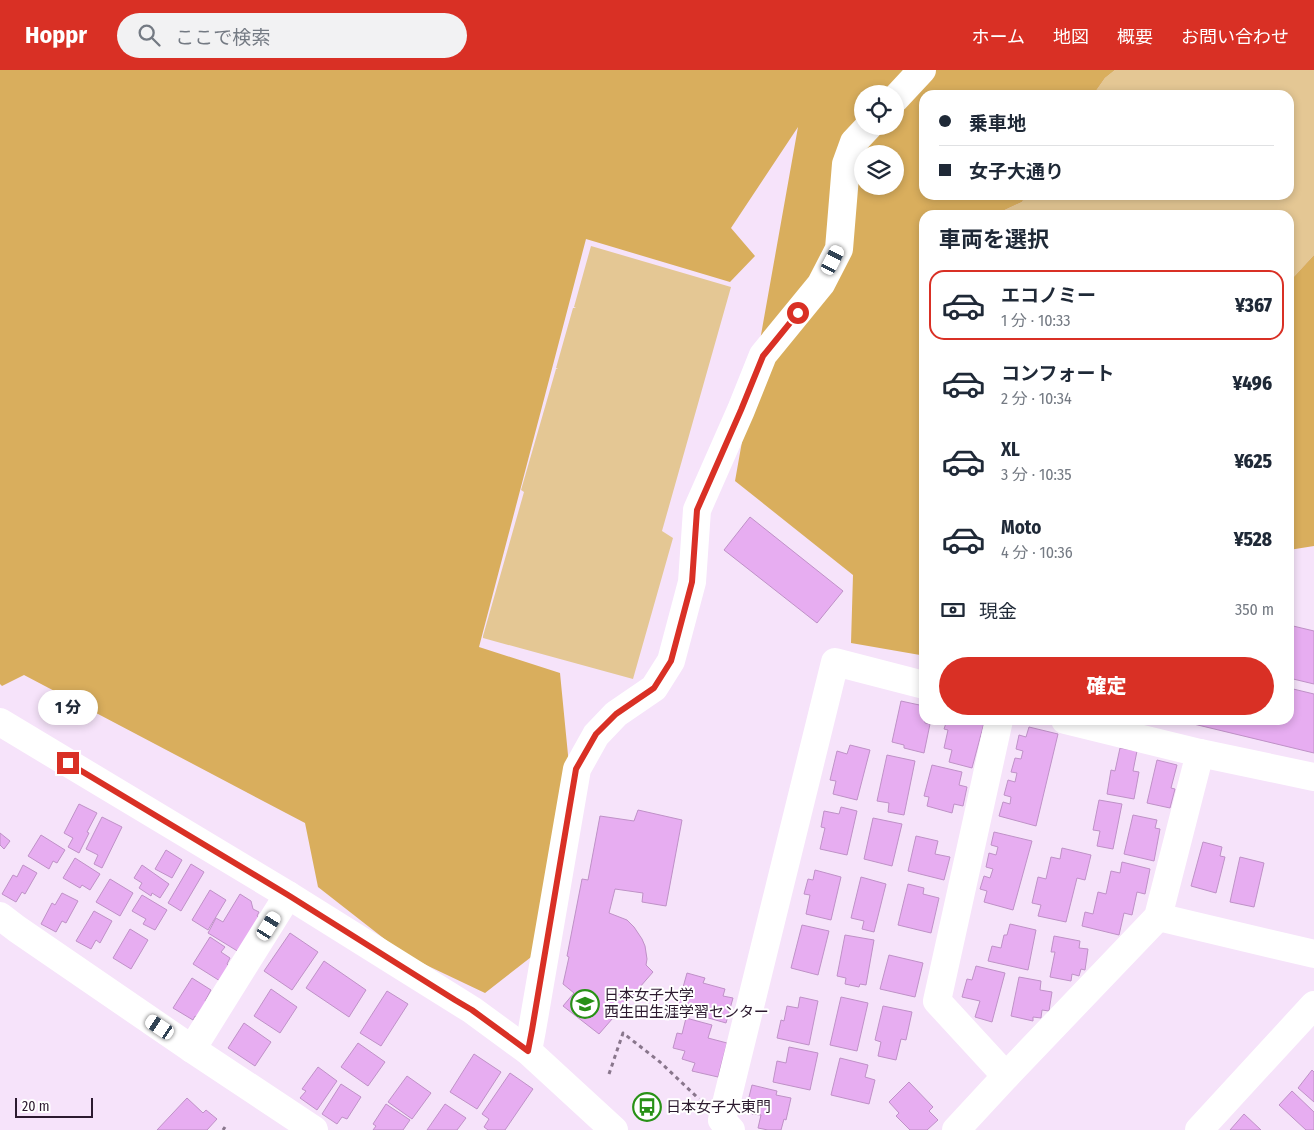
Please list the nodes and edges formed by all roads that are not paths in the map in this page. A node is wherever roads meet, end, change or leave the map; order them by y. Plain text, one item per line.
1 (922, 70) edge
2 (904, 89) edge
3 (861, 135) edge
4 (919, 683) edge
5 (0, 722) edge
6 (998, 725) edge
7 (1086, 725) edge
8 (1200, 752) junction
9 (1314, 778) edge
10 (288, 895) junction
11 (0, 916) edge
12 (1158, 917) junction
13 (1314, 954) edge
14 (1314, 1006) edge
15 (192, 1049) junction
16 (528, 1051) junction
17 (1006, 1076) junction
18 (726, 1125) edge
19 (314, 1130) edge
20 (614, 1130) edge
21 (956, 1130) edge
22 (1199, 1130) edge

1 - 2 street
3 - 16 street
4 - 18 street
5 - 10 street
6 - 17 street
7 - 8 street
8 - 9 street
8 - 12 street
10 - 15 street
10 - 16 street
11 - 15 street
12 - 13 street
12 - 17 street
14 - 22 street
15 - 19 street
16 - 20 street
17 - 21 street

